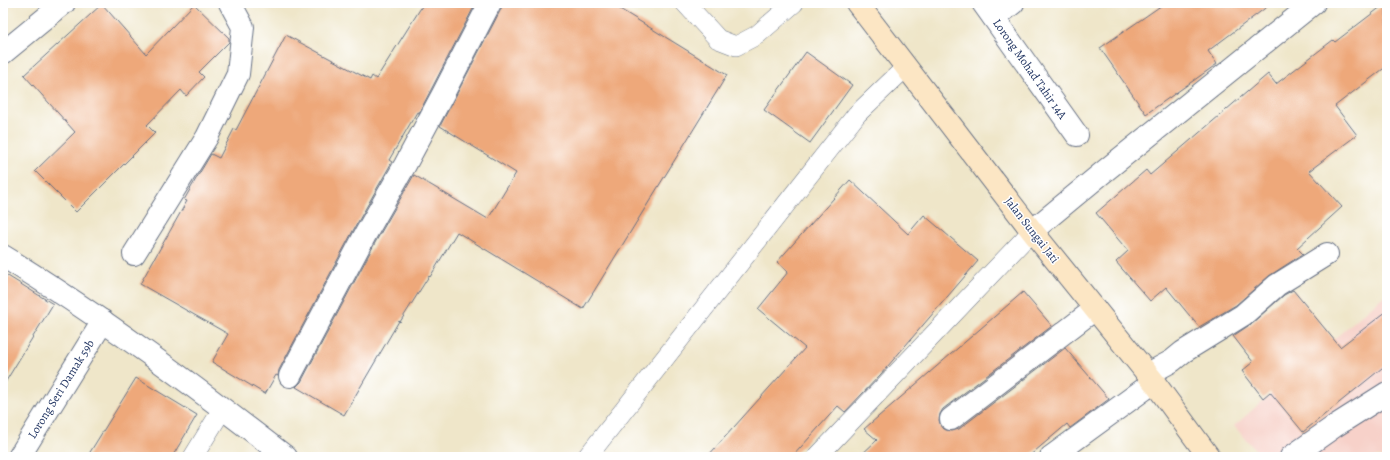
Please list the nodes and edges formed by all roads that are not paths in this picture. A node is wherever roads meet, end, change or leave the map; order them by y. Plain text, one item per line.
1 (64, 3) edge
2 (230, 3) edge
3 (490, 3) edge
4 (685, 3) edge
5 (794, 3) edge
6 (857, 3) edge
7 (1013, 3) edge
8 (1314, 3) edge
9 (988, 10) edge
10 (3, 53) edge
11 (906, 67) junction
12 (1077, 135) dead end
13 (1032, 231) junction
14 (134, 254) dead end
15 (1327, 254) dead end
16 (3, 256) edge
17 (1095, 309) junction
18 (103, 321) junction
19 (290, 376) dead end
20 (1151, 378) junction
21 (1387, 393) edge
22 (223, 408) junction
23 (951, 419) dead end
24 (19, 457) edge
25 (193, 457) edge
26 (286, 457) edge
27 (587, 457) edge
28 (817, 457) edge
29 (1050, 457) edge
30 (1209, 457) edge
31 (1291, 457) edge

1 - 10 street
2 - 14 street
3 - 19 street
4 - 5 lane
6 - 11 main road, Jalan Sungai Jati
7 - 9 street
8 - 13 street
9 - 12 street, Lorong Mohad Tahir 14A
11 - 13 main road, Jalan Sungai Jati
11 - 27 lane
13 - 17 main road, Jalan Sungai Jati
13 - 28 lane
15 - 20 street
16 - 18 street
17 - 20 main road, Jalan Sungai Jati
17 - 23 street
18 - 22 street
18 - 24 street, Lorong Seri Damak 59b
20 - 29 street
20 - 30 main road, Jalan Sungai Jati
21 - 31 street
22 - 25 lane
22 - 26 street

